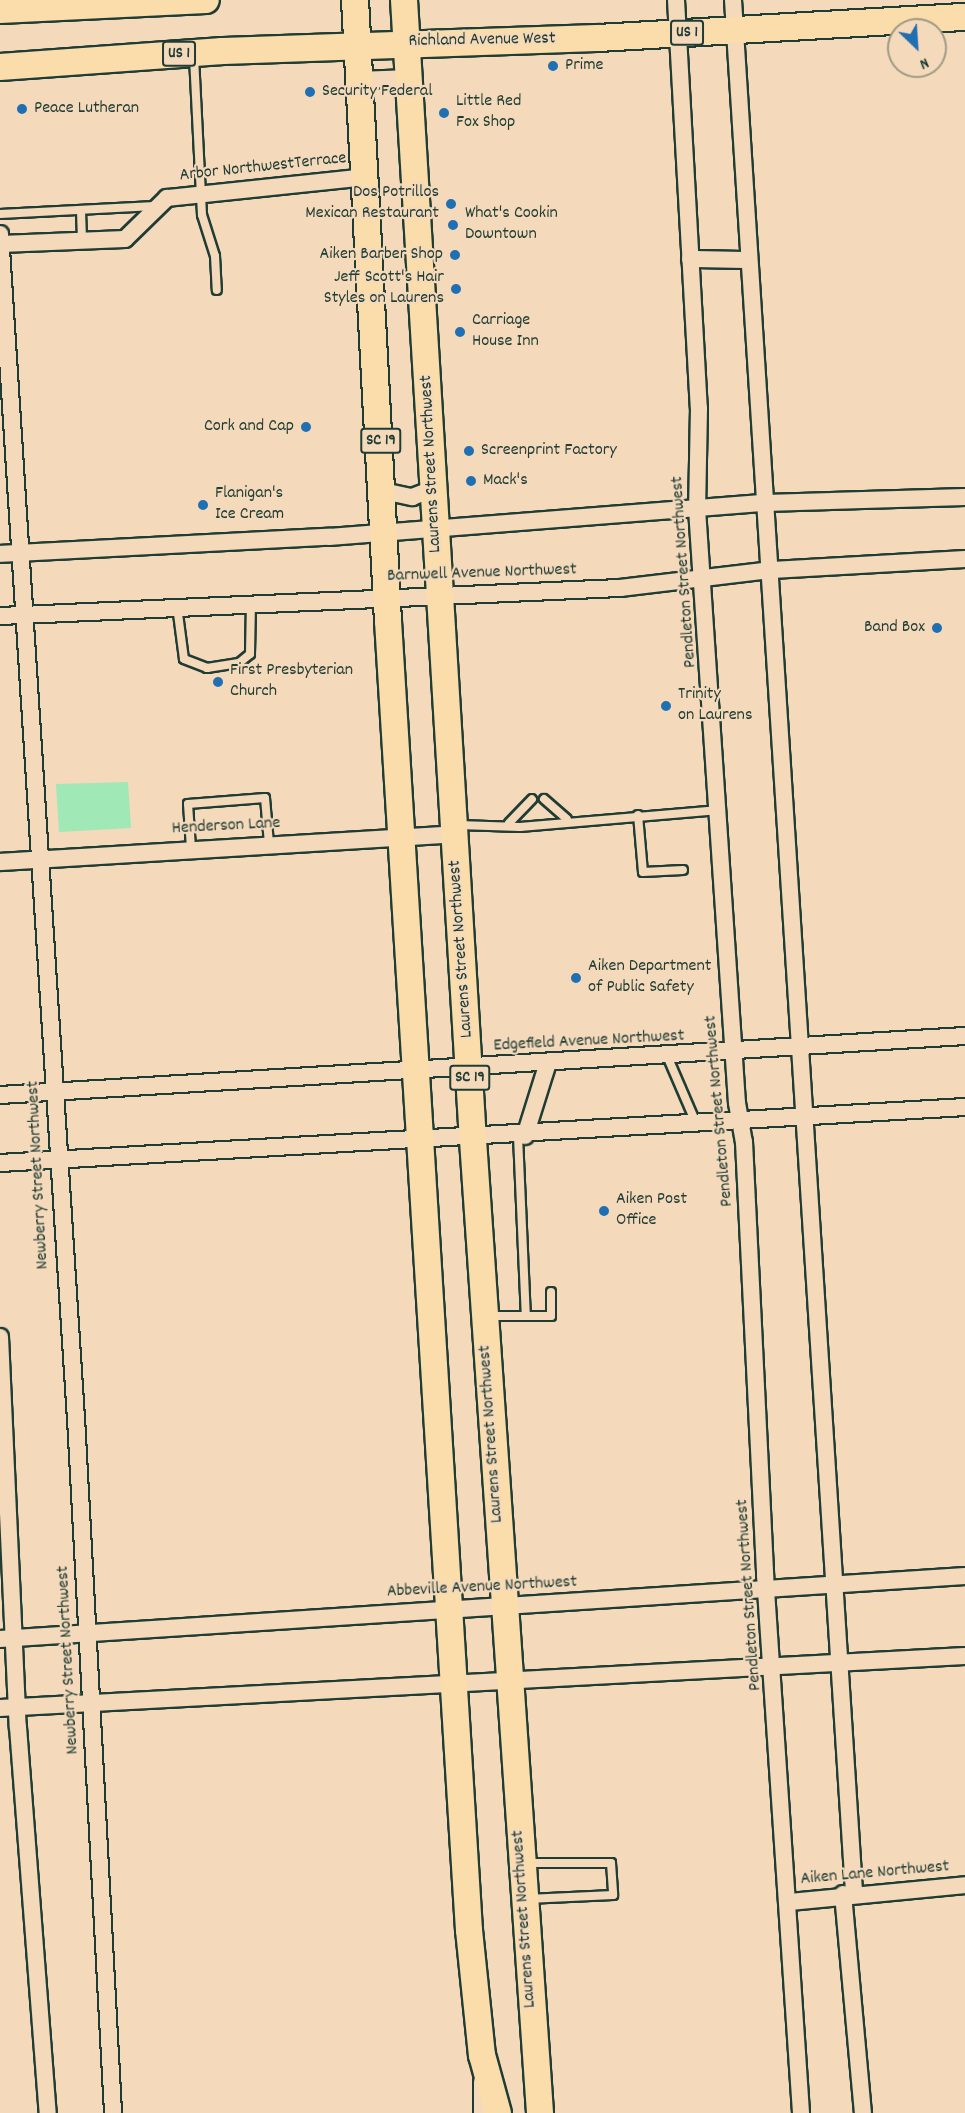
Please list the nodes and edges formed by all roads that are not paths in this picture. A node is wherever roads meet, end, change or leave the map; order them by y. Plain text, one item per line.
1 (206, 0) edge
2 (355, 0) edge
3 (404, 0) edge
4 (676, 0) edge
5 (733, 0) edge
6 (0, 10) edge
7 (965, 17) edge
8 (733, 31) junction
9 (678, 34) junction
10 (408, 42) junction
11 (357, 45) junction
12 (194, 53) junction
13 (0, 68) edge
14 (409, 78) junction
15 (359, 80) junction
16 (366, 177) junction
17 (201, 193) junction
18 (159, 206) junction
19 (81, 210) junction
20 (0, 214) edge
21 (0, 234) edge
22 (82, 241) junction
23 (1, 244) edge
24 (690, 259) junction
25 (749, 260) junction
26 (217, 290) dead end
27 (433, 489) junction
28 (383, 491) junction
29 (965, 497) edge
30 (765, 503) junction
31 (697, 509) junction
32 (435, 527) junction
33 (385, 532) junction
34 (0, 554) edge
35 (20, 554) junction
36 (965, 559) edge
37 (772, 570) junction
38 (703, 577) junction
39 (440, 595) junction
40 (387, 597) junction
41 (251, 601) junction
42 (177, 605) junction
43 (24, 614) junction
44 (0, 616) edge
45 (532, 799) dead end
46 (544, 799) dead end
47 (719, 810) junction
48 (638, 815) junction
49 (567, 819) junction
50 (509, 823) junction
51 (454, 830) junction
52 (403, 837) junction
53 (269, 844) junction
54 (191, 848) junction
55 (41, 858) junction
56 (0, 862) edge
57 (683, 870) dead end
58 (965, 1036) edge
59 (799, 1047) junction
60 (733, 1052) junction
61 (668, 1058) junction
62 (547, 1066) junction
63 (469, 1067) junction
64 (417, 1072) junction
65 (54, 1092) junction
66 (0, 1095) edge
67 (965, 1107) edge
68 (804, 1118) junction
69 (741, 1123) junction
70 (697, 1126) junction
71 (521, 1136) junction
72 (473, 1140) junction
73 (419, 1142) junction
74 (56, 1160) junction
75 (0, 1163) edge
76 (551, 1292) dead end
77 (484, 1316) junction
78 (526, 1316) junction
79 (0, 1337) edge
80 (6, 1511) edge
81 (965, 1576) edge
82 (831, 1587) junction
83 (767, 1591) junction
84 (452, 1609) junction
85 (503, 1610) junction
86 (87, 1634) junction
87 (17, 1638) junction
88 (0, 1639) edge
89 (965, 1656) edge
90 (838, 1662) junction
91 (773, 1667) junction
92 (508, 1680) junction
93 (457, 1681) junction
94 (91, 1701) junction
95 (18, 1706) junction
96 (0, 1708) edge
97 (521, 1863) junction
98 (965, 1885) edge
99 (849, 1894) junction
100 (523, 1899) junction
101 (790, 1902) junction
102 (482, 2055) junction
103 (48, 2113) edge
104 (113, 2113) edge
105 (482, 2113) edge
106 (498, 2113) edge
107 (540, 2113) edge
108 (801, 2113) edge
109 (863, 2113) edge

1 - 6 main road
2 - 11 main road
3 - 10 main road, Laurens Street Northwest / SC 19
4 - 9 street, Pendleton Street Northwest
5 - 8 street
7 - 8 main road, Richland Avenue West / US 1
8 - 9 main road, Richland Avenue West / US 1
8 - 25 street
9 - 10 main road, Richland Avenue West / US 1
9 - 24 street, Pendleton Street Northwest
10 - 11 main road, Richland Avenue West / US 1
10 - 14 main road, Laurens Street Northwest / SC 19
11 - 12 main road, Richland Avenue West / US 1
11 - 15 main road, SC 19
12 - 13 main road, Richland Avenue West / US 1
12 - 17 lane
14 - 15 street
14 - 27 main road, Laurens Street Northwest / SC 19
15 - 16 main road, SC 19
16 - 17 street, Arbor NorthwestTerrace
16 - 28 main road, SC 19
17 - 18 street, Arbor NorthwestTerrace
17 - 26 lane
18 - 19 lane
18 - 22 street, Arbor NorthwestTerrace
19 - 20 lane
19 - 22 lane
21 - 23 street, Newberry Street Northwest
22 - 23 street, Arbor NorthwestTerrace
23 - 35 street, Newberry Street Northwest
24 - 25 street
24 - 31 street, Pendleton Street Northwest
25 - 30 street
27 - 28 street
27 - 32 main road, Laurens Street Northwest / SC 19
28 - 33 main road, SC 19
29 - 30 street
30 - 31 street
30 - 37 street
31 - 32 street
31 - 38 street, Pendleton Street Northwest
32 - 33 street
32 - 39 main road, Laurens Street Northwest / SC 19
33 - 35 street
33 - 40 main road, SC 19
34 - 35 street
35 - 43 street, Newberry Street Northwest
36 - 37 street, Barnwell Avenue Northwest
37 - 38 street, Barnwell Avenue Northwest
37 - 59 street
38 - 39 street, Barnwell Avenue Northwest
38 - 47 street, Pendleton Street Northwest
39 - 40 street, Barnwell Avenue Northwest
39 - 51 main road, Laurens Street Northwest / SC 19
40 - 41 street, Barnwell Avenue Northwest
40 - 52 main road, SC 19
41 - 42 street, Barnwell Avenue Northwest
41 - 42 lane
42 - 43 street, Barnwell Avenue Northwest
43 - 44 street, Barnwell Avenue Northwest
43 - 55 street, Newberry Street Northwest
45 - 50 lane
46 - 49 lane
47 - 48 lane
47 - 60 street, Pendleton Street Northwest
48 - 49 lane
48 - 57 lane
49 - 50 lane
50 - 51 lane
51 - 52 street, Henderson Lane
51 - 63 main road, Laurens Street Northwest / SC 19
52 - 53 street, Henderson Lane
52 - 64 main road, SC 19
53 - 54 street, Henderson Lane
53 - 54 lane
54 - 55 street, Henderson Lane
55 - 56 street, Henderson Lane
55 - 65 street, Newberry Street Northwest
58 - 59 street, Edgefield Avenue Northwest
59 - 60 street, Edgefield Avenue Northwest
59 - 68 street
60 - 61 street, Edgefield Avenue Northwest
60 - 69 street, Pendleton Street Northwest
61 - 62 street, Edgefield Avenue Northwest
61 - 70 lane
62 - 63 street, Edgefield Avenue Northwest
62 - 71 street
63 - 64 street, Edgefield Avenue Northwest
63 - 72 main road, Laurens Street Northwest / SC 19
64 - 65 street, Edgefield Avenue Northwest
64 - 73 main road, SC 19
65 - 66 street, Edgefield Avenue Northwest
65 - 74 street, Newberry Street Northwest
67 - 68 street
68 - 69 street
68 - 82 street
69 - 70 street
69 - 83 street, Pendleton Street Northwest
70 - 71 street
71 - 72 street
71 - 78 lane
72 - 73 street
72 - 77 main road, Laurens Street Northwest / SC 19
73 - 74 street
73 - 84 main road, SC 19
74 - 75 street
74 - 86 street, Newberry Street Northwest
76 - 78 lane
77 - 78 lane
77 - 85 main road, Laurens Street Northwest / SC 19
79 - 80 street
80 - 87 street
81 - 82 street, Abbeville Avenue Northwest
82 - 83 street, Abbeville Avenue Northwest
82 - 90 street
83 - 85 street, Abbeville Avenue Northwest
83 - 91 street, Pendleton Street Northwest
84 - 85 street, Abbeville Avenue Northwest
84 - 86 street, Abbeville Avenue Northwest
84 - 93 main road, SC 19
85 - 92 main road, Laurens Street Northwest / SC 19
86 - 87 street, Abbeville Avenue Northwest
86 - 94 street, Newberry Street Northwest
87 - 88 street, Abbeville Avenue Northwest
87 - 95 street
89 - 90 street
90 - 91 street
90 - 99 street
91 - 92 street
91 - 101 street, Pendleton Street Northwest
92 - 93 street
92 - 97 main road, Laurens Street Northwest / SC 19
93 - 94 street
93 - 102 main road, SC 19
94 - 95 street
94 - 104 street, Newberry Street Northwest
95 - 96 street
95 - 103 street
97 - 100 main road, Laurens Street Northwest / SC 19
97 - 100 lane
98 - 99 street, Aiken Lane Northwest
99 - 101 street, Aiken Lane Northwest
99 - 109 street
100 - 107 main road, Laurens Street Northwest / SC 19
101 - 108 street, Pendleton Street Northwest
102 - 105 street
102 - 106 main road, SC 19

